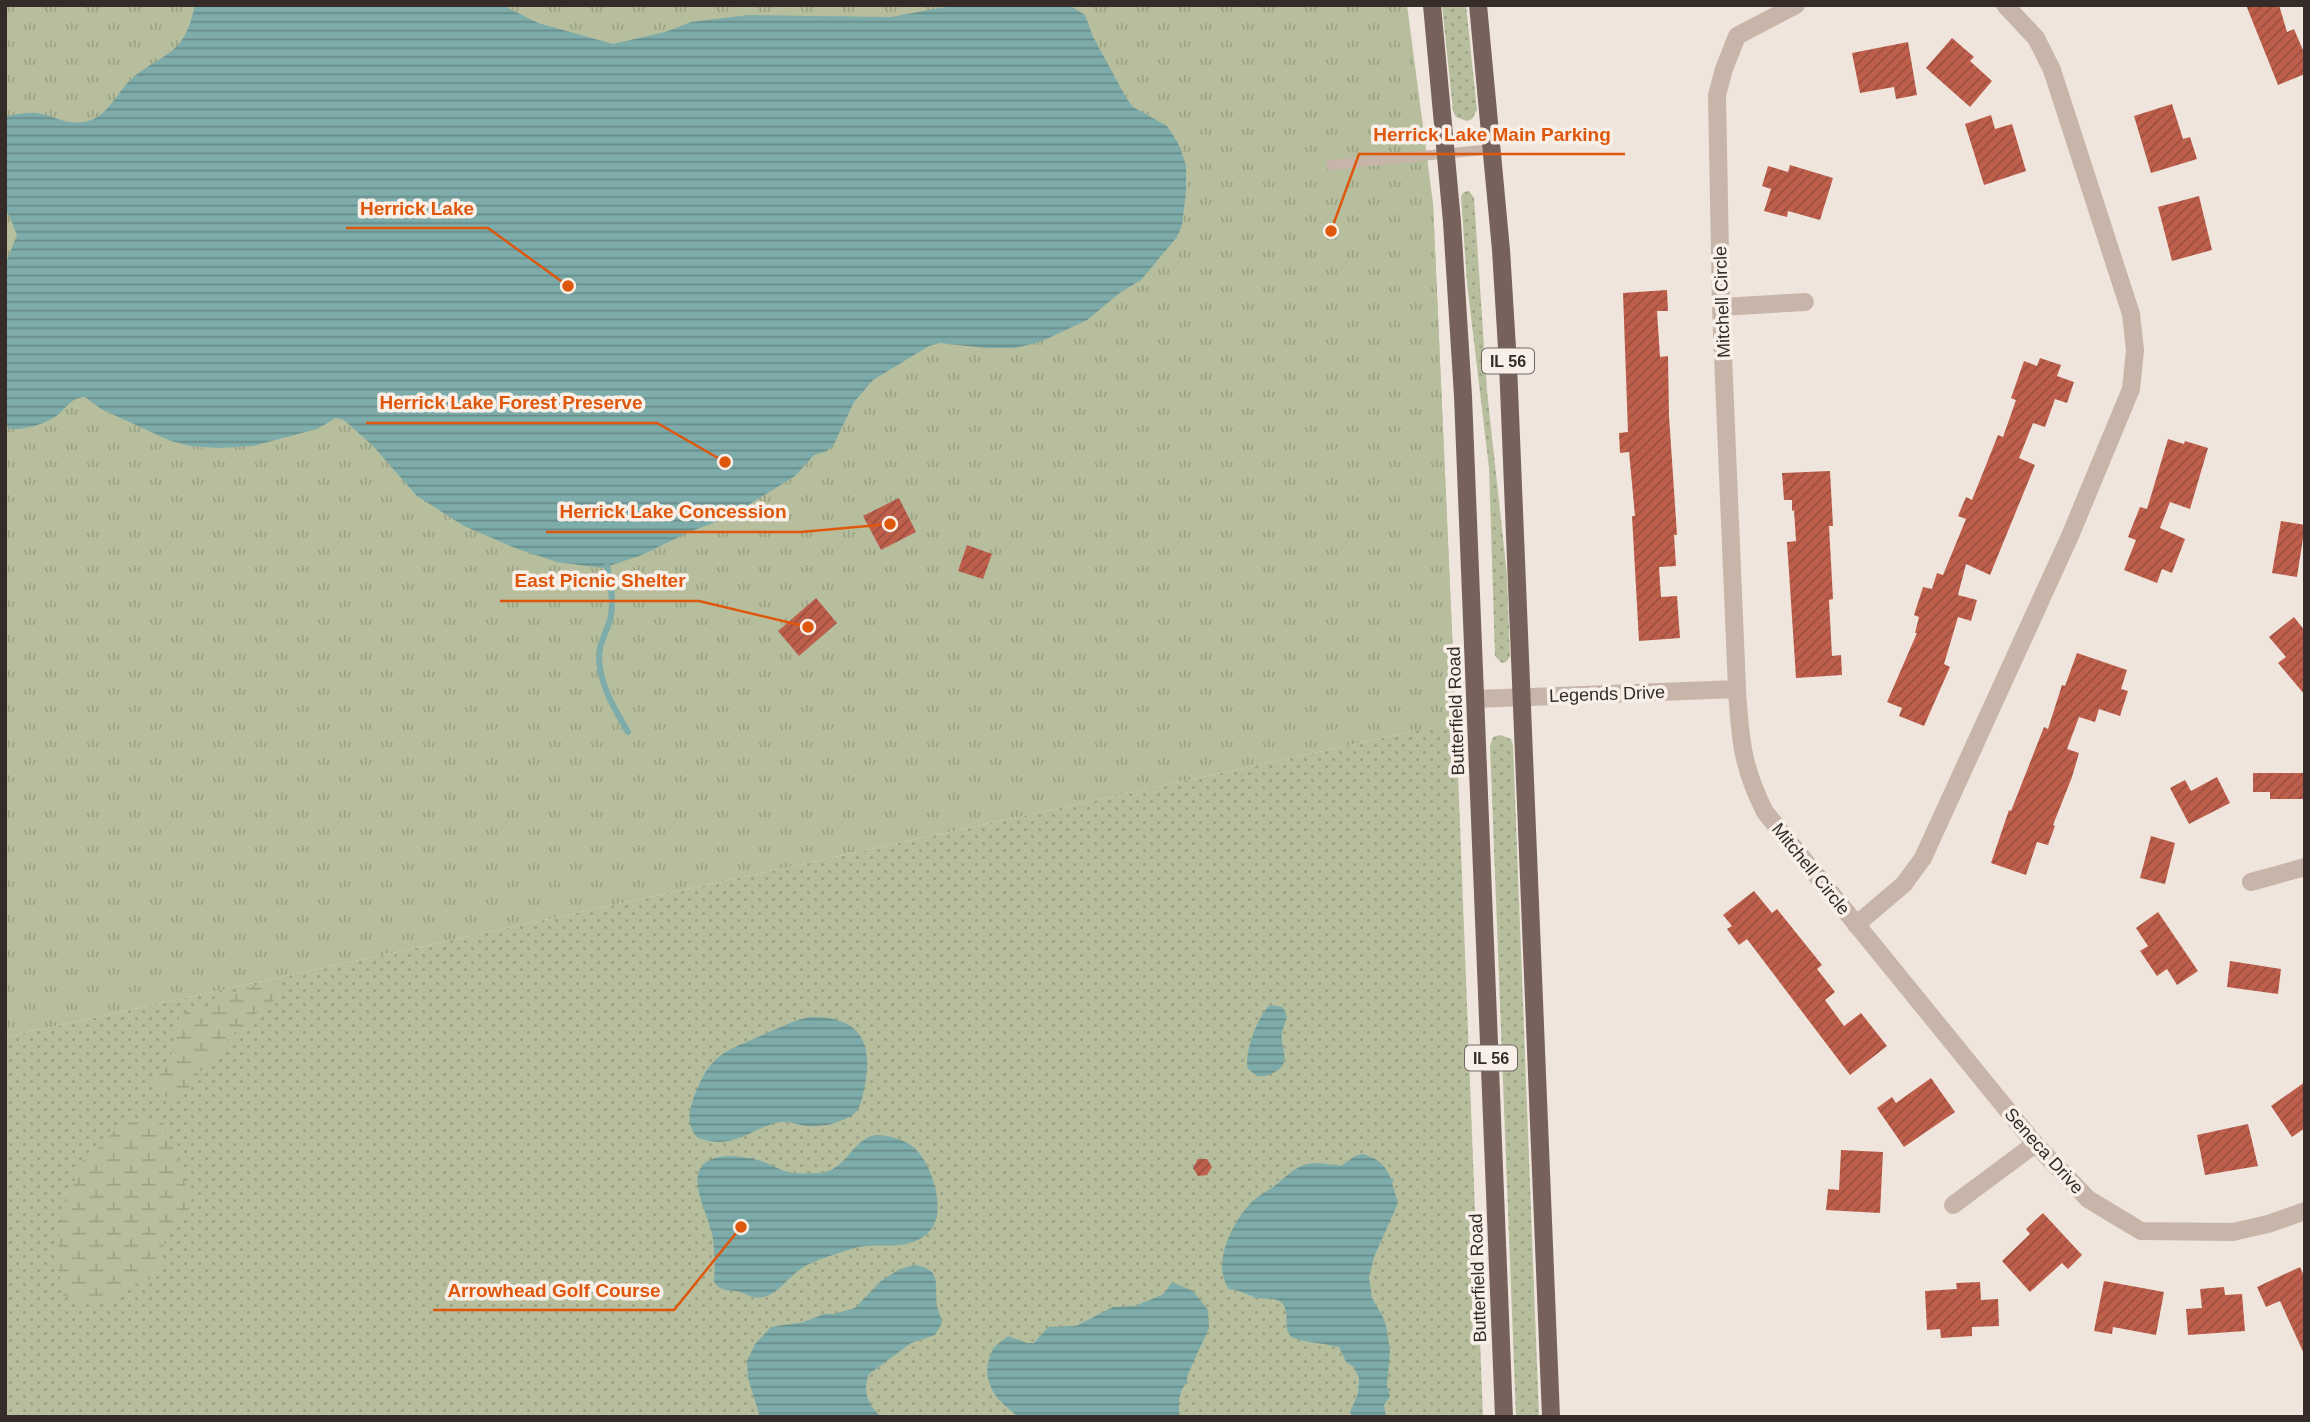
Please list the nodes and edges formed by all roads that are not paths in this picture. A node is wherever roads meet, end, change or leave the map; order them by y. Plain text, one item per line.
1 (1432, 5) edge
2 (1478, 5) edge
3 (1796, 5) edge
4 (2005, 5) edge
5 (1492, 149) junction
6 (1446, 153) junction
7 (1331, 165) dead end
8 (1805, 302) dead end
9 (1721, 307) junction
10 (1737, 689) junction
11 (1523, 698) junction
12 (1477, 699) junction
13 (2305, 867) edge
14 (2251, 882) dead end
15 (1856, 925) junction
16 (2035, 1144) junction
17 (1953, 1205) dead end
18 (2305, 1211) edge
19 (1504, 1417) edge
20 (1550, 1417) edge

1 - 6 main road, Butterfield Road / IL 56
2 - 5 main road, IL 56
3 - 9 street, Mitchell Circle
4 - 15 street, Mitchell Circle
5 - 6 lane
5 - 11 main road, IL 56
6 - 7 lane
6 - 12 main road, Butterfield Road / IL 56
8 - 9 street
9 - 10 street, Mitchell Circle
10 - 11 street, Legends Drive
10 - 15 street, Mitchell Circle
11 - 12 street, Legends Drive
11 - 20 main road, IL 56
12 - 19 main road, Butterfield Road / IL 56
13 - 14 street
15 - 16 street, Seneca Drive
16 - 17 street
16 - 18 street, Seneca Drive

